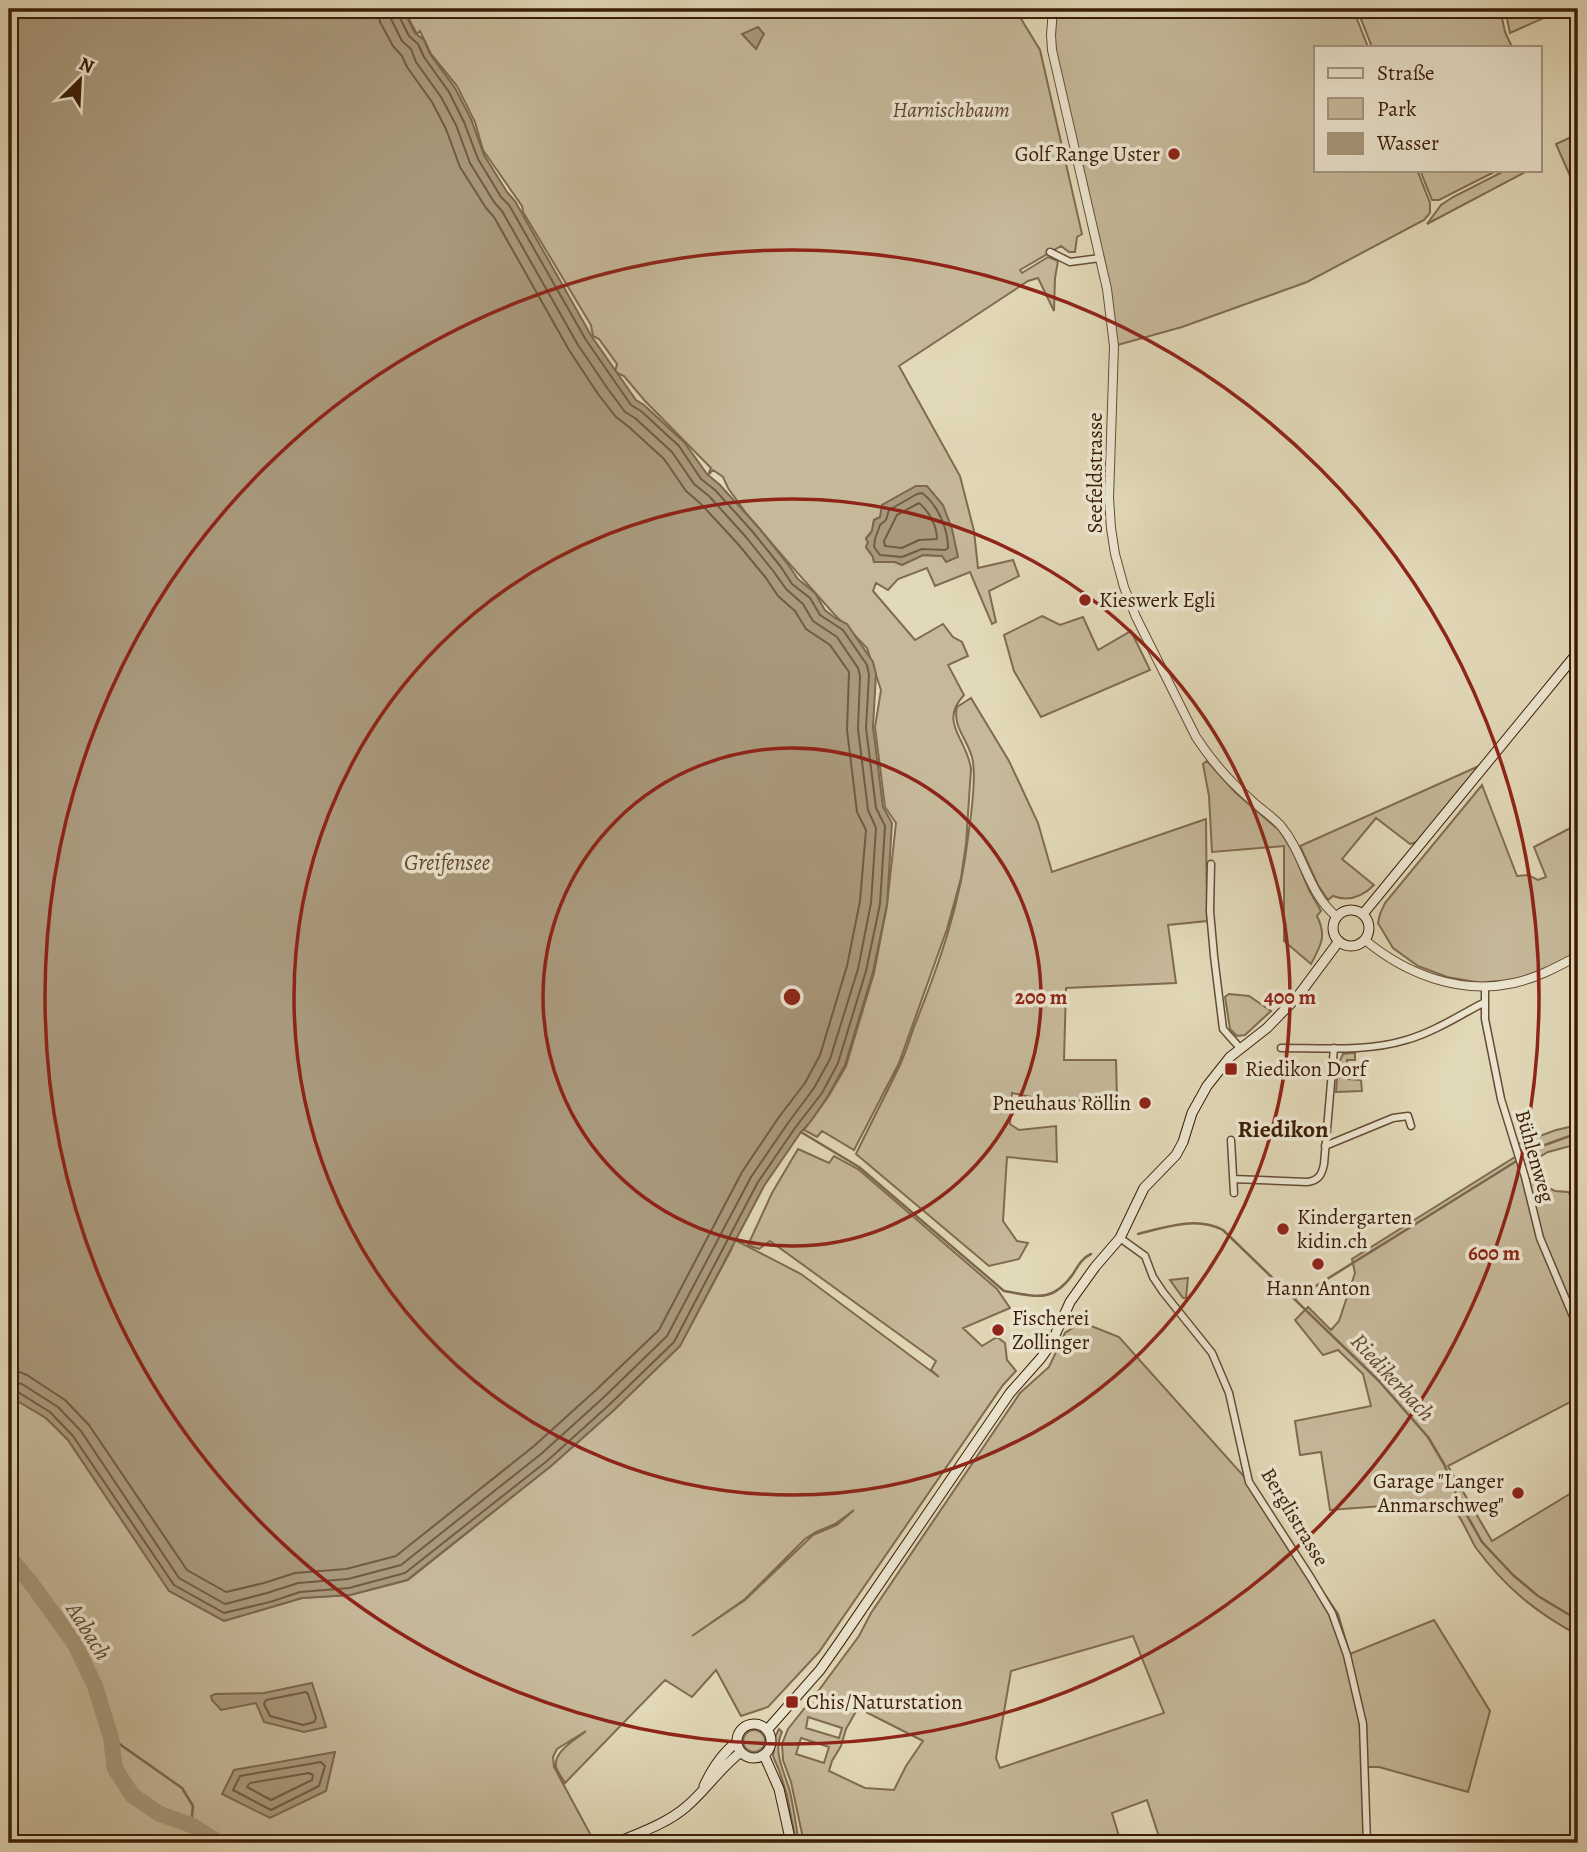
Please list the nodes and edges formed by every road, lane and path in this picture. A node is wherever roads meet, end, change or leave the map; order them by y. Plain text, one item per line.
1 (1053, 9) edge
2 (1050, 252) dead end
3 (1100, 258) junction
4 (1578, 652) edge
5 (1210, 864) dead end
6 (1363, 914) junction
7 (1337, 917) junction
8 (1365, 940) junction
9 (1339, 941) junction
10 (1578, 956) edge
11 (1485, 986) junction
12 (1485, 1002) junction
13 (1240, 1048) junction
14 (1282, 1048) dead end
15 (1334, 1048) junction
16 (1411, 1126) dead end
17 (1231, 1140) dead end
18 (1325, 1146) junction
19 (1233, 1179) junction
20 (1234, 1193) dead end
21 (1120, 1238) junction
22 (1578, 1328) edge
23 (767, 1730) junction
24 (737, 1742) junction
25 (741, 1752) junction
26 (764, 1755) junction
27 (701, 1791) junction
28 (616, 1843) edge
29 (791, 1843) edge
30 (1367, 1843) edge

1 - 3 street, Seefeldstrasse
2 - 3 street
3 - 7 street, Seefeldstrasse
4 - 6 main road
5 - 13 street
6 - 7 main road
6 - 8 main road
7 - 9 main road
8 - 9 main road
8 - 11 street
9 - 13 main road
10 - 11 street
11 - 12 street, Bühlenweg
12 - 15 street
12 - 22 street, Bühlenweg
13 - 21 main road
14 - 15 street
15 - 18 street
16 - 18 street
17 - 19 street
18 - 19 street
19 - 20 street
21 - 23 main road
21 - 30 street, Berglistrasse
23 - 24 main road
23 - 26 main road
24 - 25 main road
24 - 27 main road
25 - 26 main road
25 - 27 main road
26 - 29 main road
27 - 28 main road

